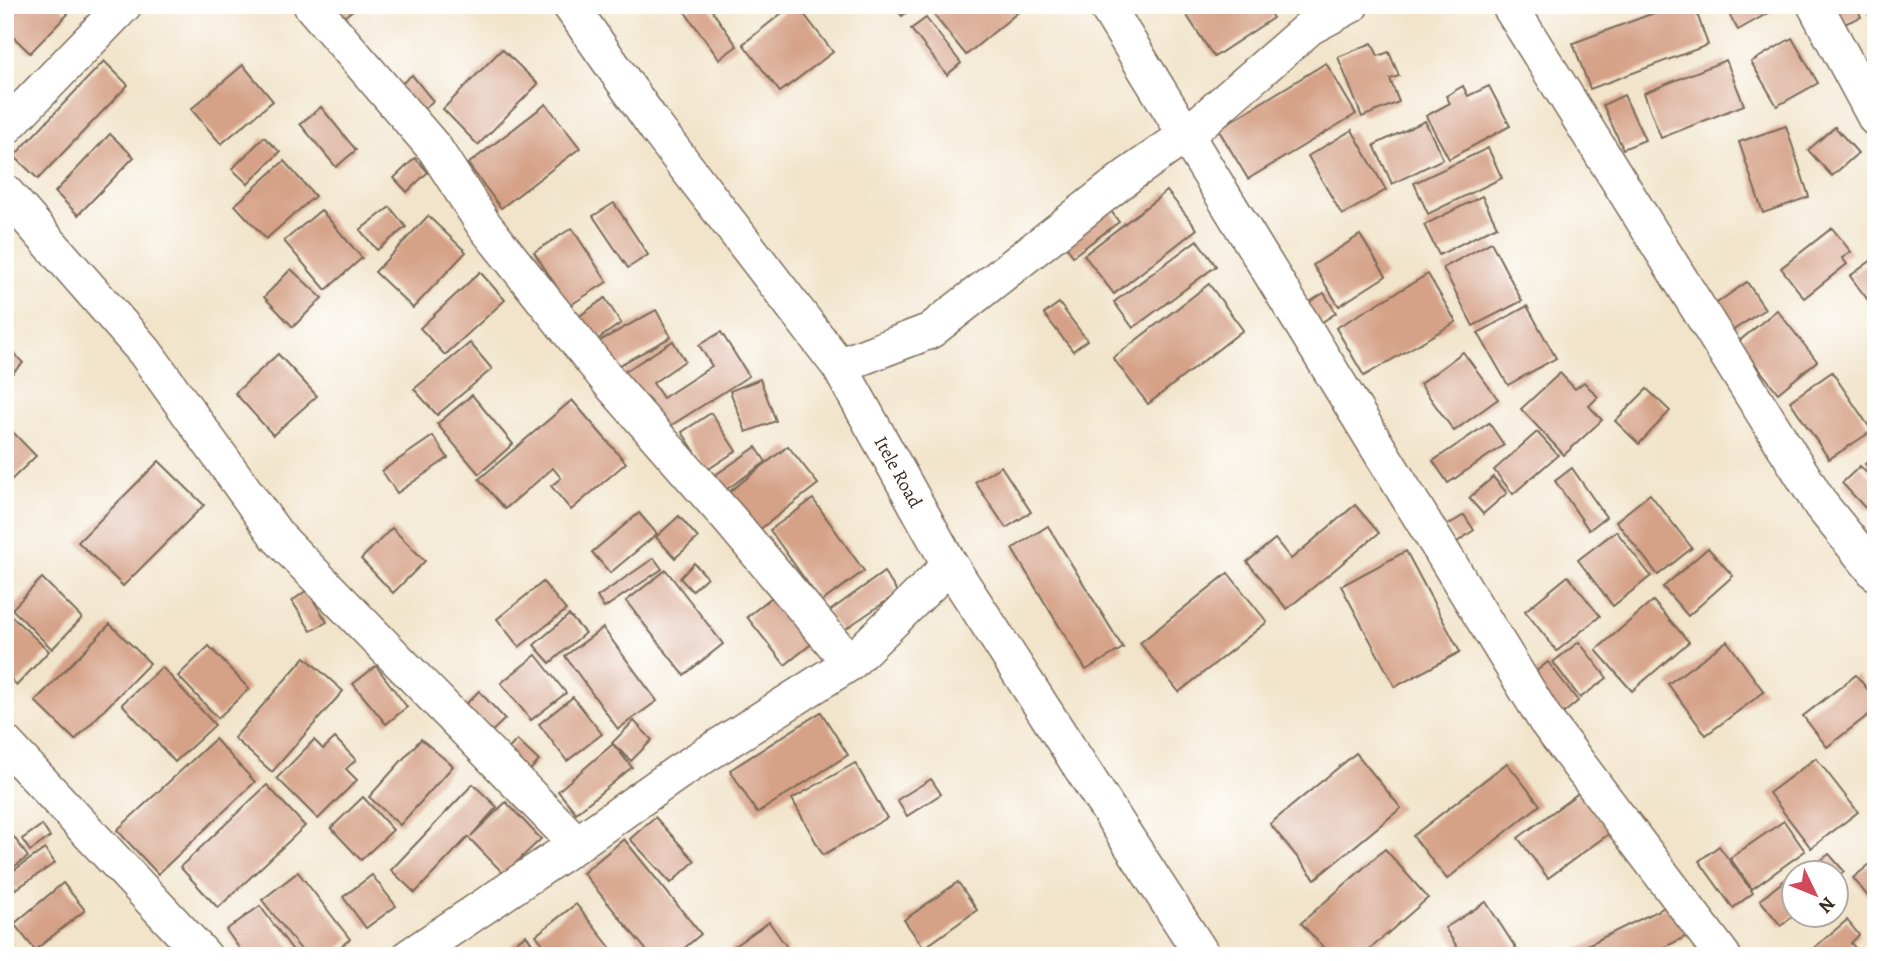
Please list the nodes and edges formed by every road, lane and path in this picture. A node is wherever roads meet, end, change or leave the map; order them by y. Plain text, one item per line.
1 (124, 5) edge
2 (311, 5) edge
3 (570, 5) edge
4 (1106, 5) edge
5 (1352, 5) edge
6 (1509, 5) edge
7 (1815, 5) edge
8 (1876, 119) edge
9 (5, 128) edge
10 (1185, 136) junction
11 (5, 192) edge
12 (839, 366) junction
13 (950, 565) junction
14 (1876, 573) edge
15 (850, 663) junction
16 (5, 743) edge
17 (577, 844) junction
18 (1194, 952) edge
19 (204, 956) edge
20 (410, 956) edge
21 (1723, 956) edge

1 - 9 street
2 - 15 street
3 - 12 street, Itele Road
4 - 10 street
5 - 10 street
6 - 14 street
7 - 8 street
10 - 12 street
10 - 21 street
11 - 17 street
12 - 13 street, Itele Road
13 - 15 street
13 - 18 street, Itele Road
15 - 17 street
16 - 19 street
17 - 20 street

